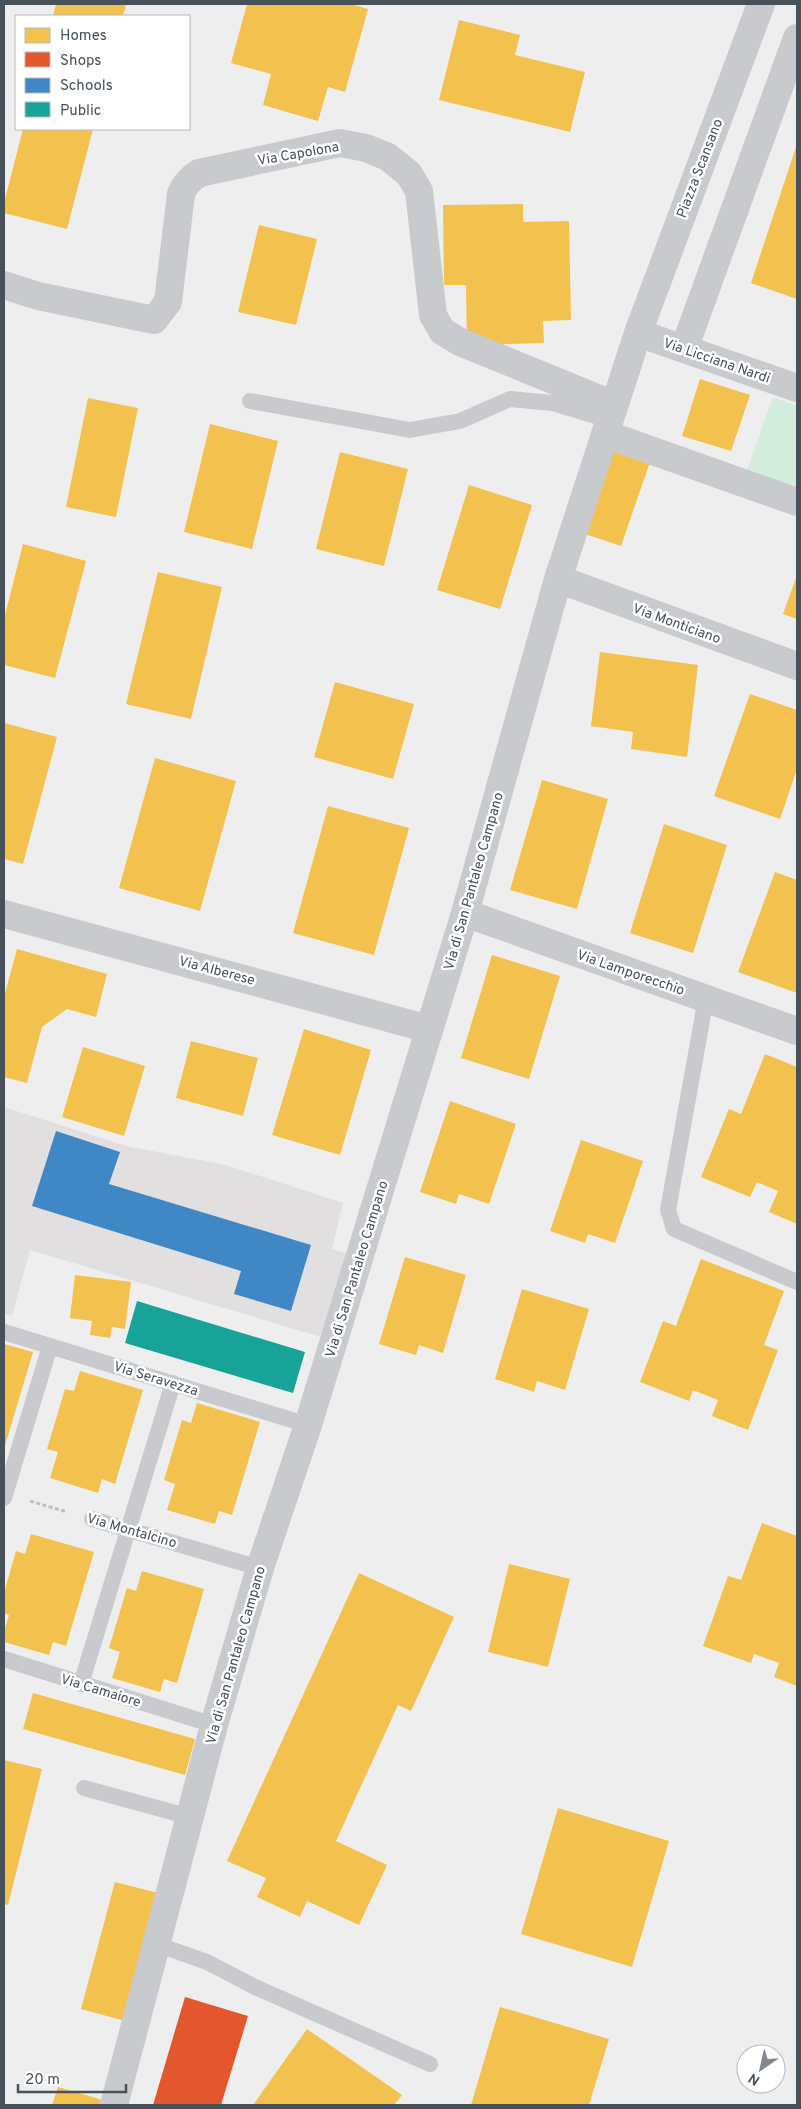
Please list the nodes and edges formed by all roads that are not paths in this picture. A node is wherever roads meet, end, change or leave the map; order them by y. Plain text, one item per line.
1 (761, 4) edge
2 (797, 38) edge
3 (4, 285) edge
4 (638, 332) junction
5 (684, 349) junction
6 (797, 388) edge
7 (250, 402) dead end
8 (609, 420) junction
9 (797, 502) edge
10 (558, 579) junction
11 (797, 666) edge
12 (465, 913) junction
13 (4, 914) edge
14 (706, 998) junction
15 (430, 1029) junction
16 (797, 1031) edge
17 (797, 1282) edge
18 (4, 1332) edge
19 (50, 1346) junction
20 (173, 1383) junction
21 (308, 1425) junction
22 (4, 1495) edge
23 (92, 1519) road end
24 (128, 1529) junction
25 (260, 1568) junction
26 (4, 1660) edge
27 (81, 1684) junction
28 (198, 1720) dead end
29 (84, 1788) dead end
30 (190, 1817) junction
31 (156, 1944) junction
32 (430, 2064) dead end
33 (114, 2105) edge

1 - 4 street, Piazza Scansano
2 - 5 street
3 - 8 street, Via Capolona
4 - 5 street, Via Licciana Nardi
4 - 8 street, Via di San Pantaleo Campano
5 - 6 street, Via Licciana Nardi
7 - 8 lane
8 - 9 street
8 - 10 street, Via di San Pantaleo Campano
10 - 11 street, Via Monticiano
10 - 12 street, Via di San Pantaleo Campano
12 - 14 street, Via Lamporecchio
12 - 15 street, Via di San Pantaleo Campano
13 - 15 street, Via Alberese
14 - 16 street, Via Lamporecchio
14 - 17 lane
15 - 21 street, Via di San Pantaleo Campano
18 - 19 lane, Via Seravezza
19 - 20 lane, Via Seravezza
19 - 22 lane
20 - 21 lane, Via Seravezza
20 - 24 lane
21 - 25 street, Via di San Pantaleo Campano
23 - 24 lane, Via Montalcino
24 - 25 lane, Via Montalcino
24 - 27 lane
25 - 30 street, Via di San Pantaleo Campano
26 - 27 lane, Via Camaiore
27 - 28 lane, Via Camaiore
29 - 30 lane
30 - 31 street, Via di San Pantaleo Campano
31 - 32 lane
31 - 33 street, Via di San Pantaleo Campano

